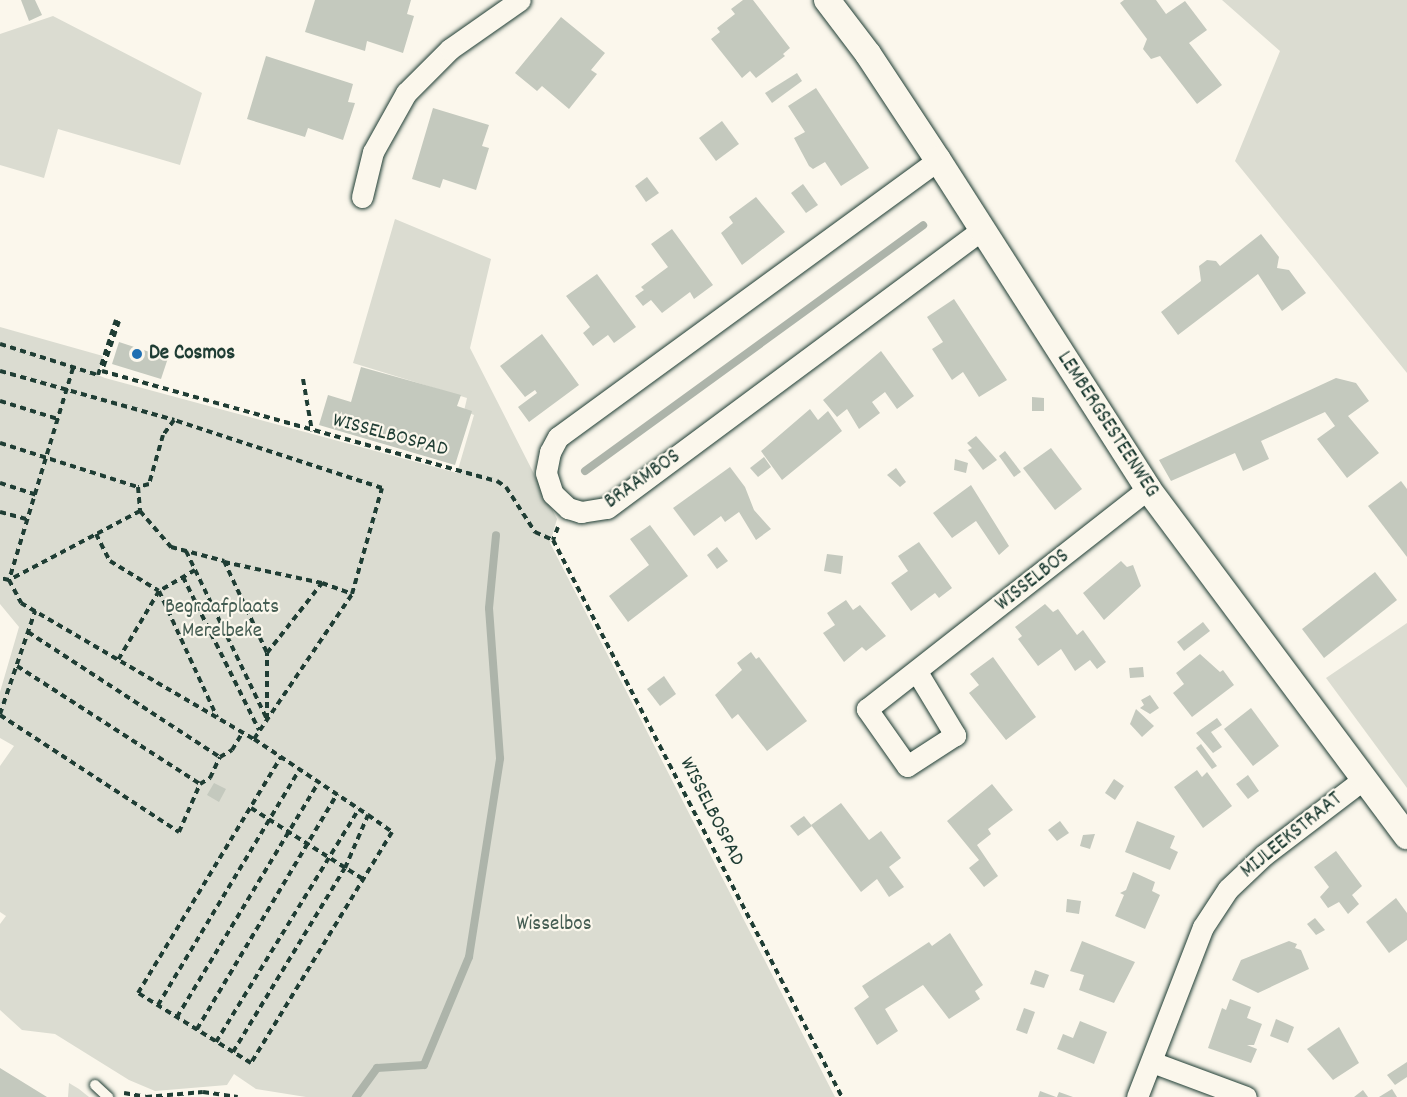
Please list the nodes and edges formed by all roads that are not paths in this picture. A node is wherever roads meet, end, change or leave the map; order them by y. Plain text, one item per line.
1 (520, 0) edge
2 (826, 0) edge
3 (938, 160) junction
4 (362, 197) dead end
5 (982, 230) junction
6 (1148, 489) junction
7 (917, 672) dead end
8 (1365, 778) junction
9 (1407, 836) edge
10 (1152, 1062) junction
11 (95, 1085) road end
12 (108, 1097) edge
13 (1137, 1097) edge
14 (1246, 1097) edge

1 - 4 street
2 - 3 street, LEMBERGSESTEENWEG
3 - 5 street, LEMBERGSESTEENWEG
3 - 5 street, BRAAMBOS
5 - 6 street, LEMBERGSESTEENWEG
6 - 7 street, WISSELBOS
6 - 8 street, LEMBERGSESTEENWEG
8 - 9 street, LEMBERGSESTEENWEG
8 - 10 street, MIJLEEKSTRAAT
10 - 13 street, MIJLEEKSTRAAT
10 - 14 street
11 - 12 lane

